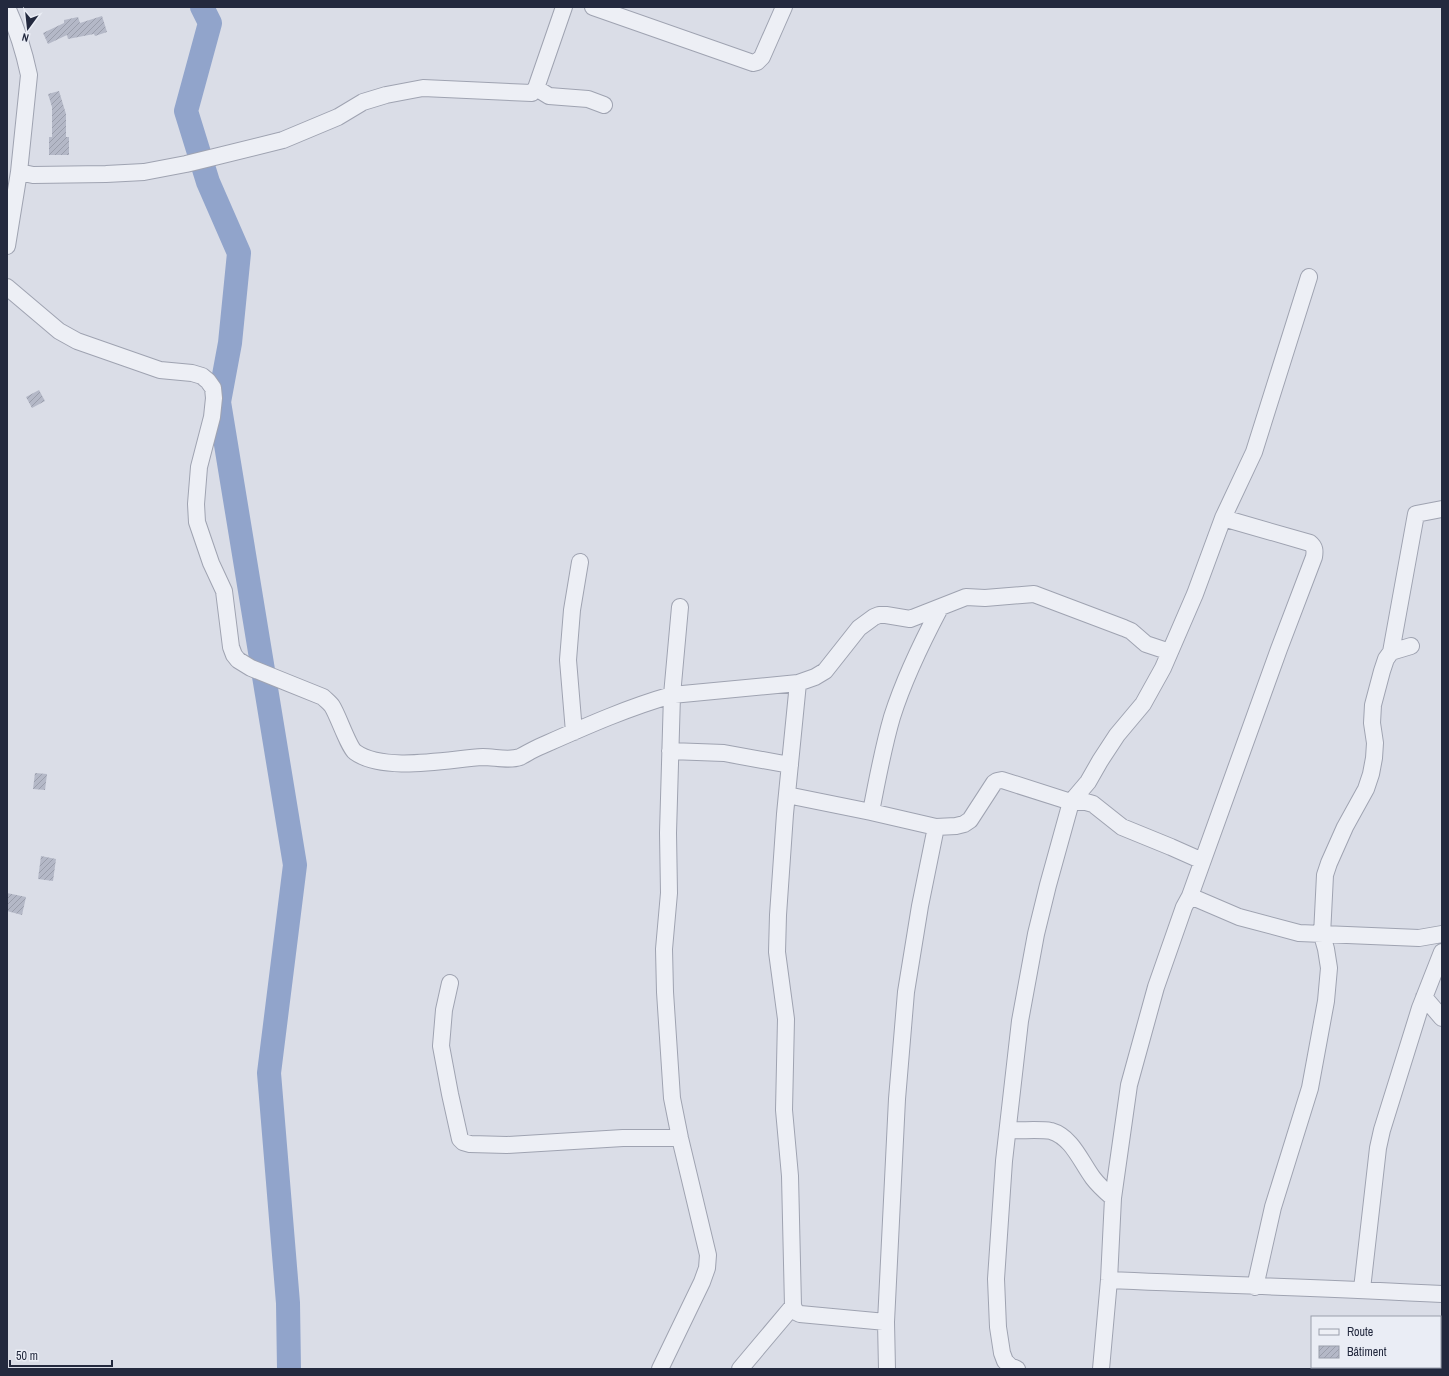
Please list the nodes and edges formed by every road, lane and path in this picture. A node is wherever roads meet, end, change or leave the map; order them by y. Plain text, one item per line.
1 (7, 7) edge
2 (564, 7) edge
3 (593, 7) edge
4 (784, 7) edge
5 (536, 88) junction
6 (604, 105) dead end
7 (19, 172) junction
8 (7, 246) edge
9 (1309, 277) dead end
10 (7, 287) edge
11 (1442, 509) edge
12 (1223, 518) junction
13 (580, 562) dead end
14 (680, 607) dead end
15 (940, 608) junction
16 (1411, 646) dead end
17 (1170, 652) junction
18 (1392, 652) junction
19 (798, 683) junction
20 (672, 695) junction
21 (574, 732) junction
22 (670, 751) junction
23 (790, 765) junction
24 (787, 795) junction
25 (1071, 802) junction
26 (871, 812) junction
27 (936, 827) junction
28 (1202, 863) junction
29 (1190, 896) junction
30 (1442, 934) edge
31 (1322, 935) junction
32 (1442, 952) edge
33 (450, 983) dead end
34 (1424, 997) junction
35 (1442, 1018) edge
36 (1008, 1130) junction
37 (680, 1138) junction
38 (1113, 1198) junction
39 (1109, 1280) junction
40 (1255, 1287) junction
41 (1362, 1289) junction
42 (1442, 1294) edge
43 (793, 1306) junction
44 (886, 1322) junction
45 (660, 1369) edge
46 (740, 1369) edge
47 (887, 1369) edge
48 (1018, 1369) edge
49 (1101, 1369) edge

1 - 7 street
2 - 5 street
3 - 4 street
5 - 6 street
5 - 7 street
7 - 8 street
9 - 12 street
10 - 21 street
11 - 18 street
12 - 17 street
12 - 28 street
13 - 21 street
14 - 20 street
15 - 17 street
15 - 19 street
15 - 26 street
16 - 18 street
17 - 25 street
18 - 31 street
19 - 20 street
19 - 23 street
20 - 21 street
20 - 22 street
22 - 23 street
22 - 37 street
23 - 24 street
24 - 26 street
24 - 43 street
25 - 27 street
25 - 28 street
25 - 36 street
26 - 27 street
27 - 44 street
28 - 29 street
29 - 31 street
29 - 38 street
30 - 31 street
31 - 40 street
32 - 34 street
33 - 37 street
34 - 35 street
34 - 41 street
36 - 38 street
36 - 48 street
37 - 45 street
38 - 39 street
39 - 40 street
39 - 49 street
40 - 41 street
41 - 42 street
43 - 44 street
43 - 46 street
44 - 47 street

